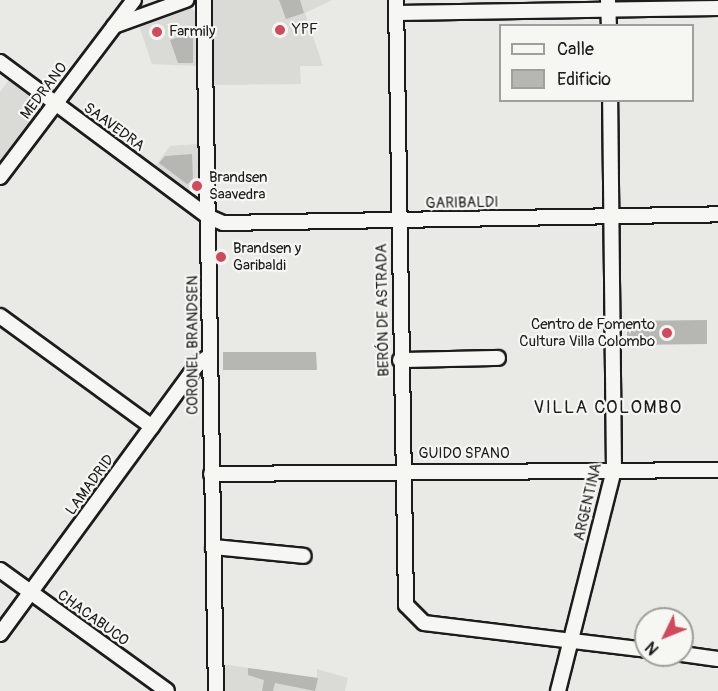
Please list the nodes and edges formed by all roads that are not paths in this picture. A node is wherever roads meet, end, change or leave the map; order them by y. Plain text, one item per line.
1 (134, 0) edge
2 (186, 0) edge
3 (204, 0) edge
4 (608, 5) edge
5 (396, 7) edge
6 (718, 8) edge
7 (609, 24) edge
8 (114, 26) junction
9 (0, 62) edge
10 (610, 102) edge
11 (55, 104) junction
12 (0, 177) edge
13 (718, 214) edge
14 (209, 217) junction
15 (611, 217) junction
16 (398, 220) junction
17 (0, 316) edge
18 (208, 357) junction
19 (498, 358) dead end
20 (400, 360) junction
21 (152, 427) junction
22 (614, 469) junction
23 (401, 470) junction
24 (718, 470) edge
25 (211, 474) junction
26 (213, 547) junction
27 (304, 556) dead end
28 (0, 570) edge
29 (30, 593) junction
30 (0, 634) edge
31 (570, 641) junction
32 (634, 649) edge
33 (694, 656) edge
34 (718, 659) edge
35 (167, 691) edge
36 (216, 691) edge
37 (558, 691) edge

1 - 8 street, MEDRANO
2 - 8 street
3 - 14 street, CORONEL BRANDSEN
4 - 5 street
4 - 6 street
4 - 7 street
5 - 16 street, BERÓN DE ASTRADA
8 - 11 street, MEDRANO
9 - 11 street, SAAVEDRA
10 - 15 street, ARGENTINA
11 - 12 street, MEDRANO
11 - 14 street, SAAVEDRA
13 - 15 street, GARIBALDI
14 - 16 street, GARIBALDI
14 - 18 street, CORONEL BRANDSEN
15 - 16 street, GARIBALDI
15 - 22 street, ARGENTINA
16 - 20 street, BERÓN DE ASTRADA
17 - 21 street
18 - 21 street, LAMADRID
18 - 25 street, CORONEL BRANDSEN
19 - 20 street
20 - 23 street, BERÓN DE ASTRADA
21 - 29 street, LAMADRID
22 - 23 street, GUIDO SPANO
22 - 24 street, GUIDO SPANO
22 - 31 street, ARGENTINA
23 - 25 street, GUIDO SPANO
23 - 31 street, BERÓN DE ASTRADA
25 - 26 street, CORONEL BRANDSEN
26 - 27 street
26 - 36 street, CORONEL BRANDSEN
28 - 29 street, CHACABUCO
29 - 30 street, LAMADRID
29 - 35 street, CHACABUCO
31 - 32 street
31 - 37 street, ARGENTINA
33 - 34 street

